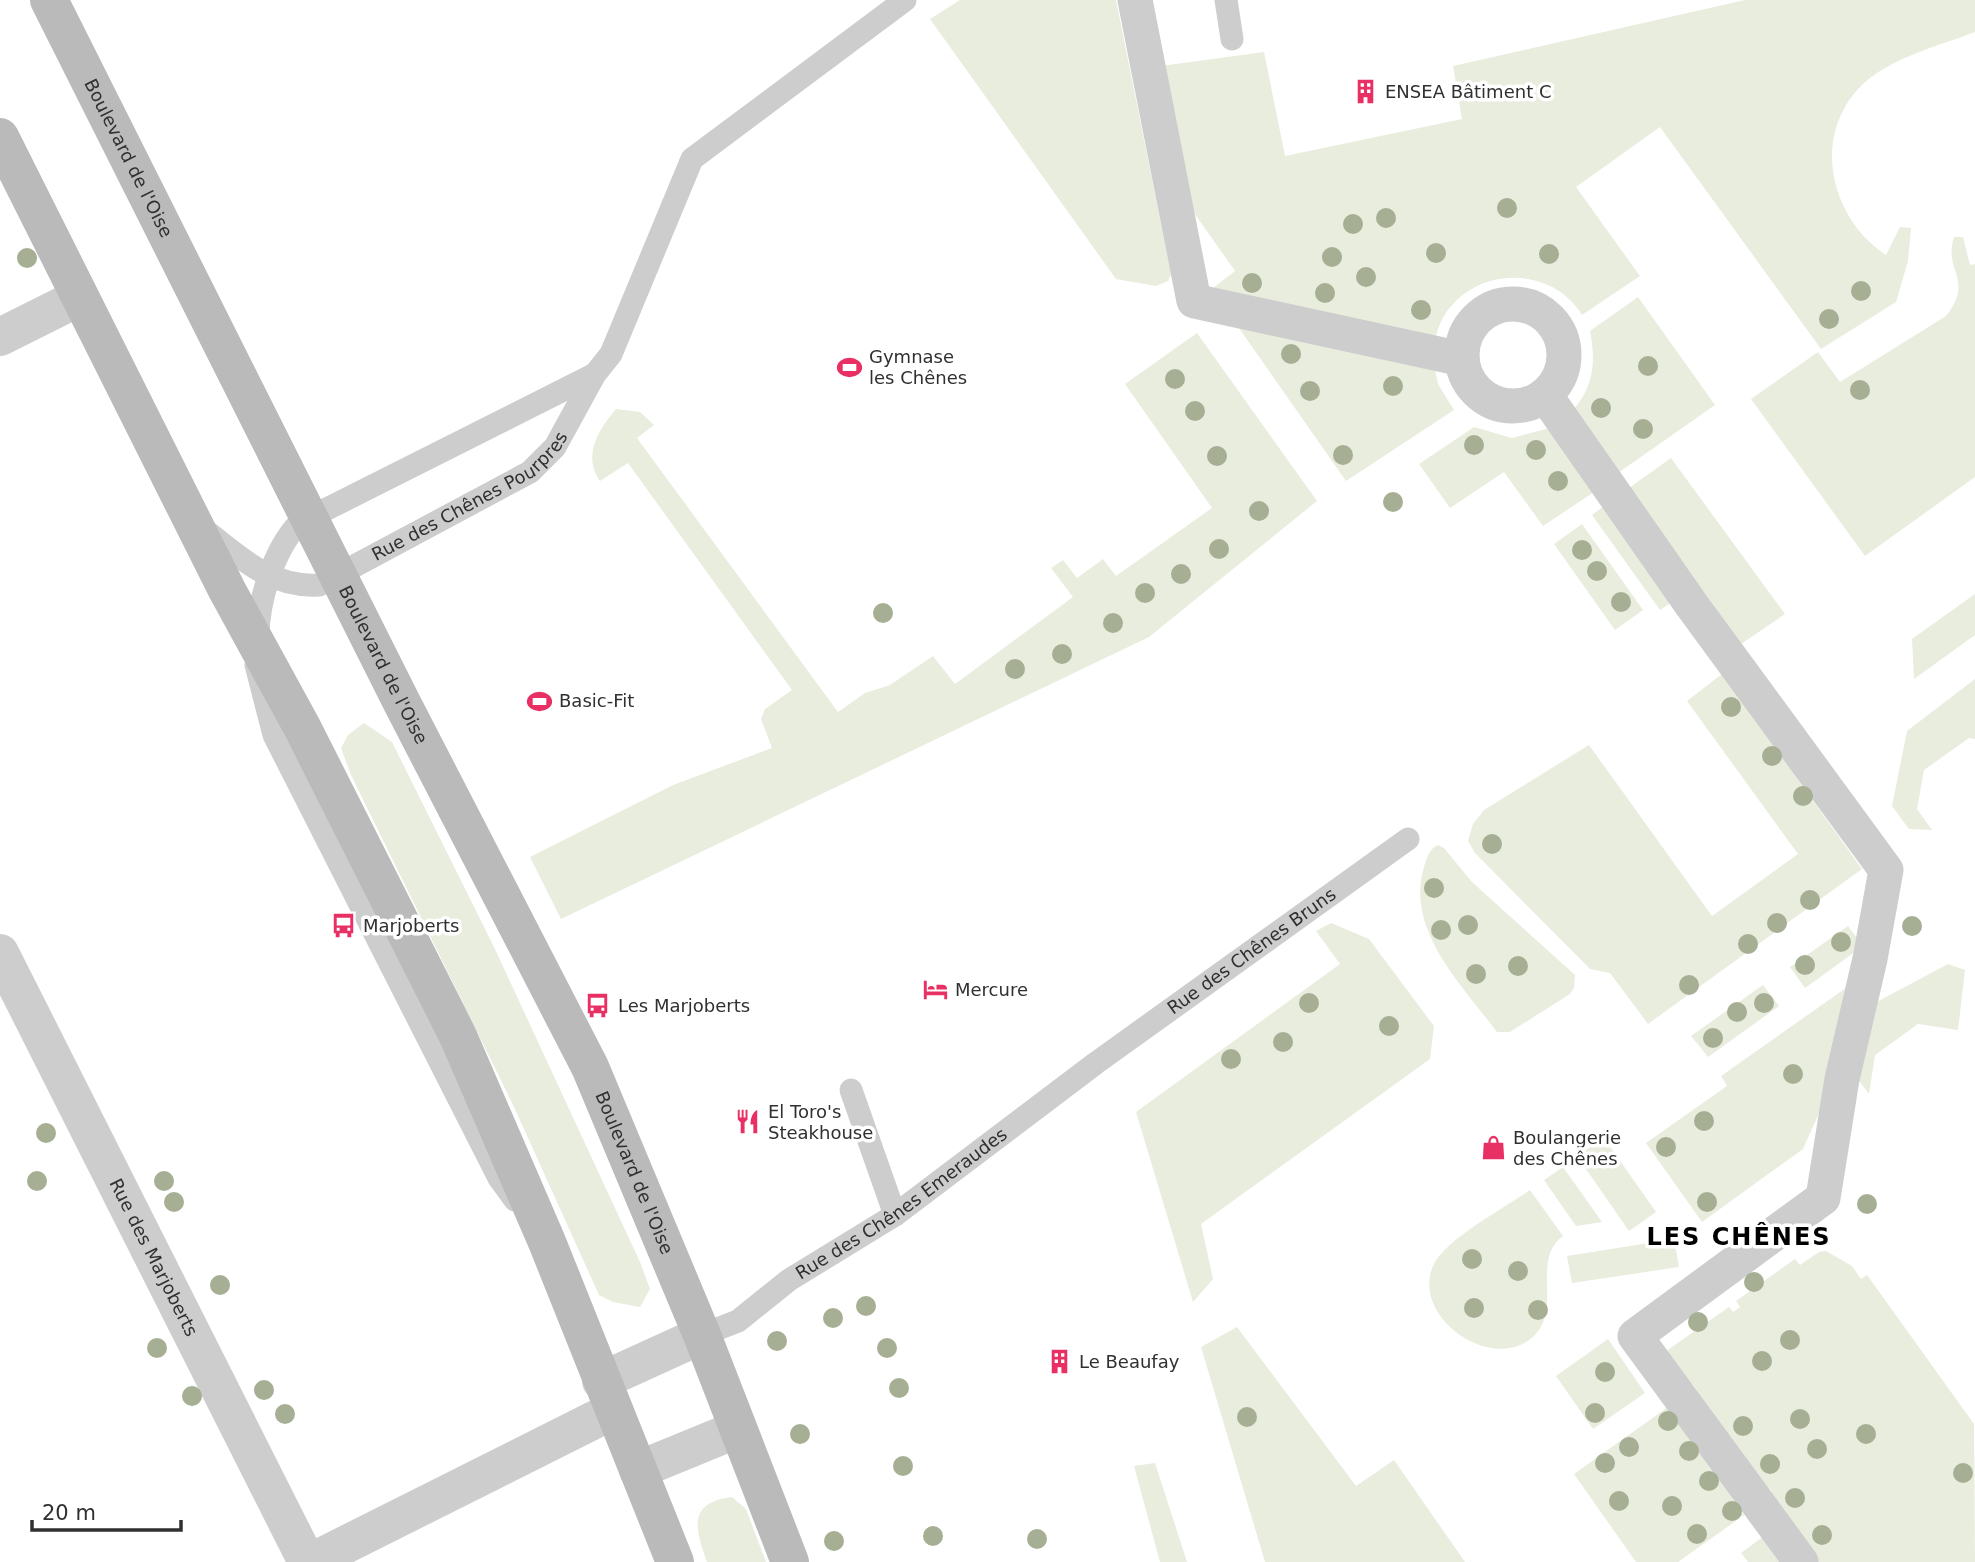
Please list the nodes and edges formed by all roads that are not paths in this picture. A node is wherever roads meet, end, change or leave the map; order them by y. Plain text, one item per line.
1 (49, 0) edge
2 (905, 0) edge
3 (1135, 0) edge
4 (1226, 0) edge
5 (1232, 39) dead end
6 (0, 137) edge
7 (80, 297) junction
8 (0, 337) edge
9 (1462, 359) junction
10 (595, 374) junction
11 (1545, 395) junction
12 (308, 516) junction
13 (191, 520) junction
14 (339, 576) junction
15 (271, 577) junction
16 (253, 634) junction
17 (1408, 839) dead end
18 (0, 953) edge
19 (1096, 1063) joint
20 (851, 1090) dead end
21 (895, 1215) junction
22 (702, 1335) junction
23 (608, 1395) junction
24 (738, 1429) junction
25 (638, 1470) junction
26 (309, 1562) edge
27 (675, 1562) edge
28 (790, 1562) edge
29 (1801, 1562) edge

1 - 12 main road, Boulevard de l'Oise
2 - 10 lane, Rue des Chênes Pourpres
3 - 9 street
4 - 5 lane
6 - 7 main road
7 - 8 street
7 - 13 main road
9 - 11 street
9 - 11 street
10 - 12 lane, Rue des Chênes Pourpres
10 - 14 lane, Rue des Chênes Pourpres
11 - 29 street
12 - 14 main road, Boulevard de l'Oise
12 - 15 lane, Rue des Chênes Pourpres
13 - 15 lane, Rue des Chênes Pourpres
13 - 16 main road
14 - 15 lane, Rue des Chênes Pourpres
14 - 22 main road, Boulevard de l'Oise
15 - 16 lane, Rue des Chênes Pourpres
16 - 23 main road
17 - 19 lane, Rue des Chênes Bruns
18 - 26 street, Rue des Marjoberts
19 - 21 lane, Rue des Chênes Emeraudes
20 - 21 lane
21 - 22 lane, Rue des Chênes Emeraudes
22 - 23 street
22 - 24 main road, Boulevard de l'Oise
23 - 25 main road
23 - 26 street, Rue des Marjoberts
24 - 25 street
24 - 28 main road, Boulevard de l'Oise
25 - 27 main road

